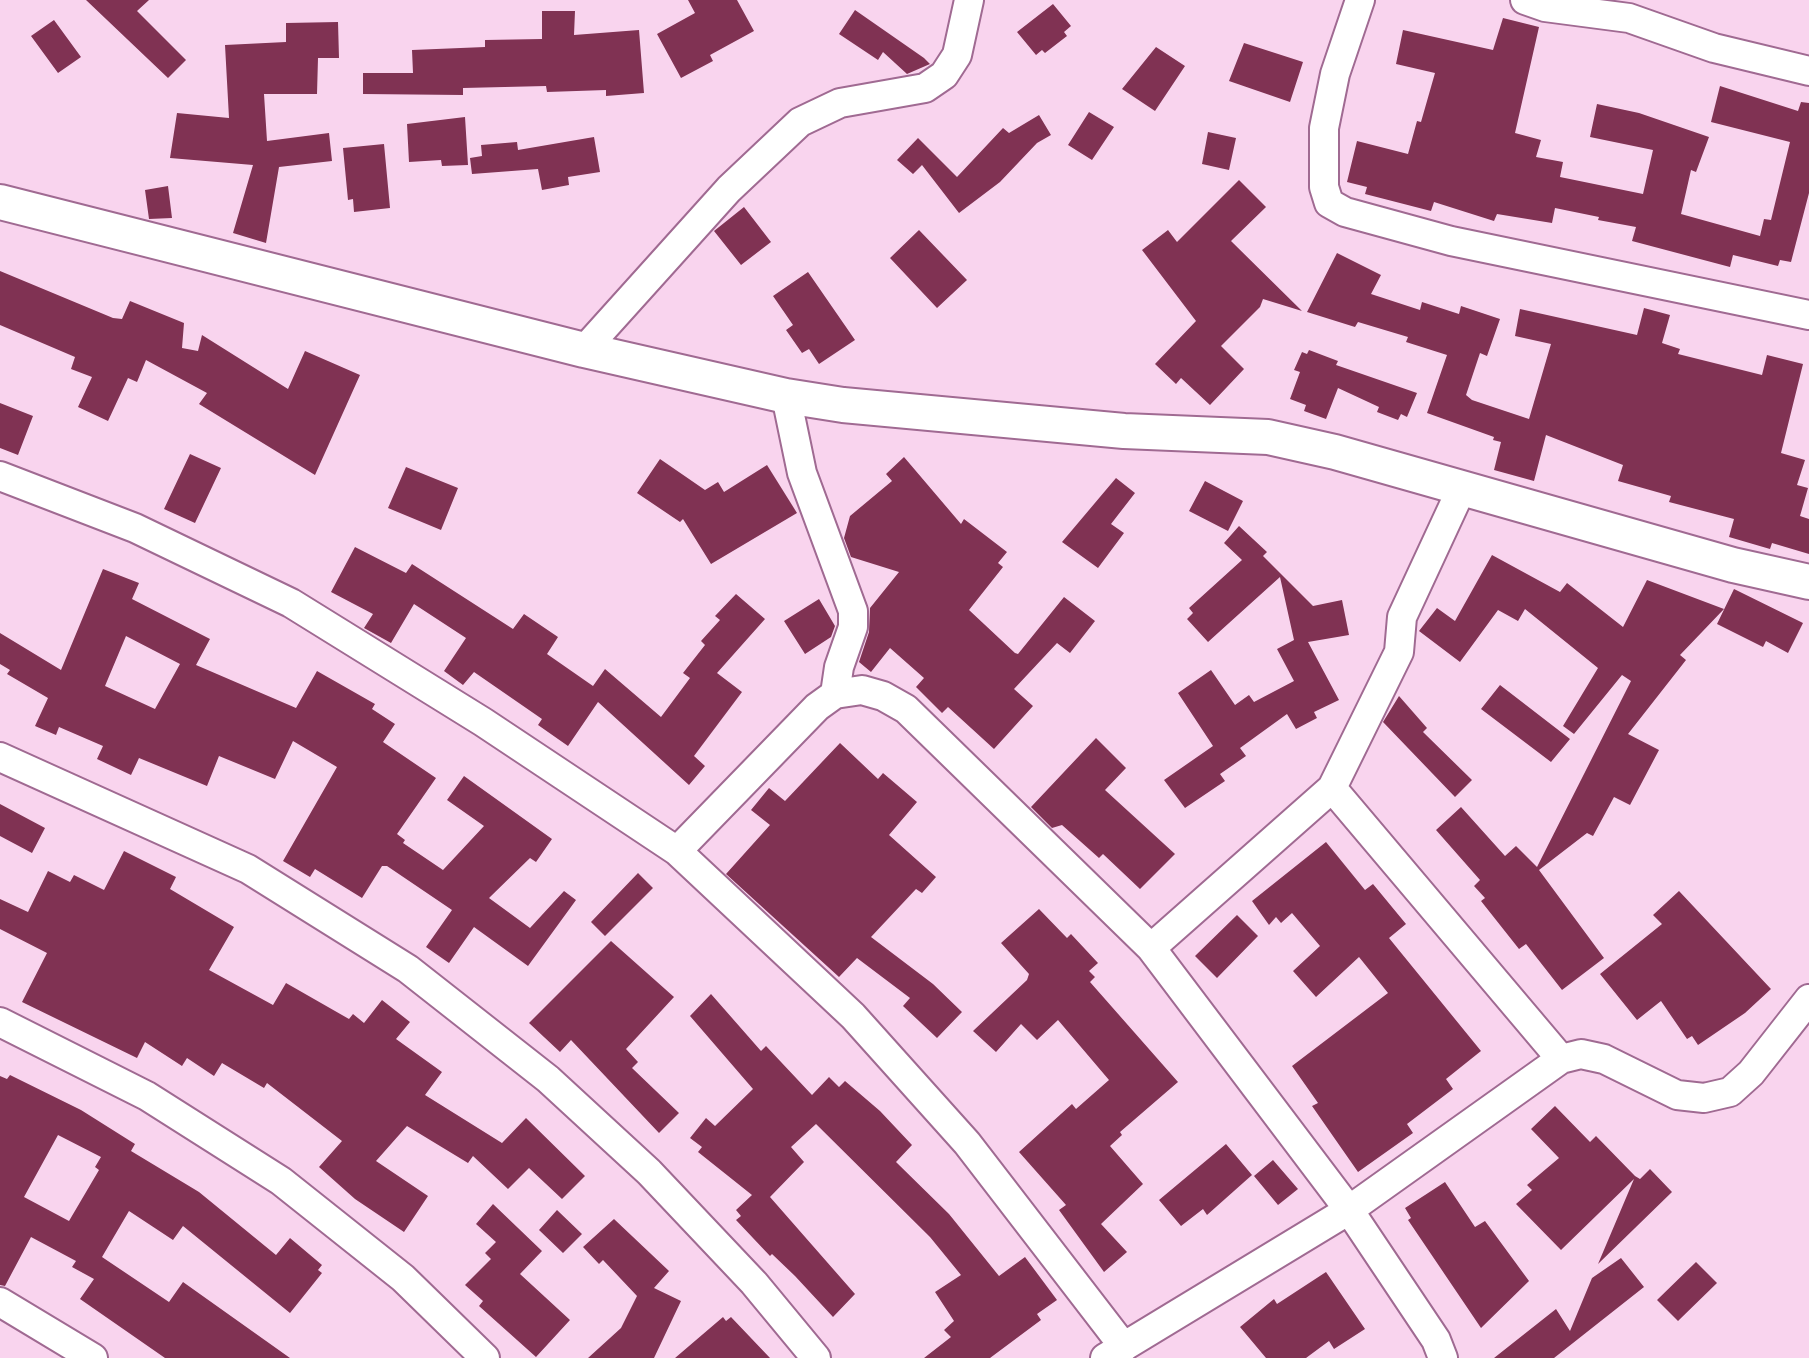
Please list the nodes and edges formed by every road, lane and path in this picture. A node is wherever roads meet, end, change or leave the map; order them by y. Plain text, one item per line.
1 (969, 0) edge
2 (1360, 0) edge
3 (1525, 0) edge
4 (1809, 71) edge
5 (0, 202) edge
6 (1809, 315) edge
7 (584, 350) junction
8 (786, 396) junction
9 (0, 476) edge
10 (1461, 490) junction
11 (1809, 582) edge
12 (835, 694) junction
13 (0, 757) edge
14 (1332, 788) junction
15 (677, 851) junction
16 (1151, 948) junction
17 (1809, 999) edge
18 (0, 1022) edge
19 (1561, 1059) junction
20 (1349, 1210) junction
21 (0, 1302) edge
22 (1115, 1353) edge
23 (93, 1358) edge
24 (485, 1358) edge
25 (816, 1358) edge
26 (1443, 1358) edge

1 - 7 street
2 - 6 street
3 - 4 street
5 - 7 street
7 - 8 street
8 - 10 street
8 - 12 street
9 - 15 street
10 - 11 street
10 - 14 street
12 - 15 street
12 - 16 street
13 - 25 street
14 - 16 street
14 - 19 street
15 - 22 street
16 - 20 street
17 - 19 street
18 - 24 street
19 - 20 street
20 - 22 street
20 - 26 street
21 - 23 street

